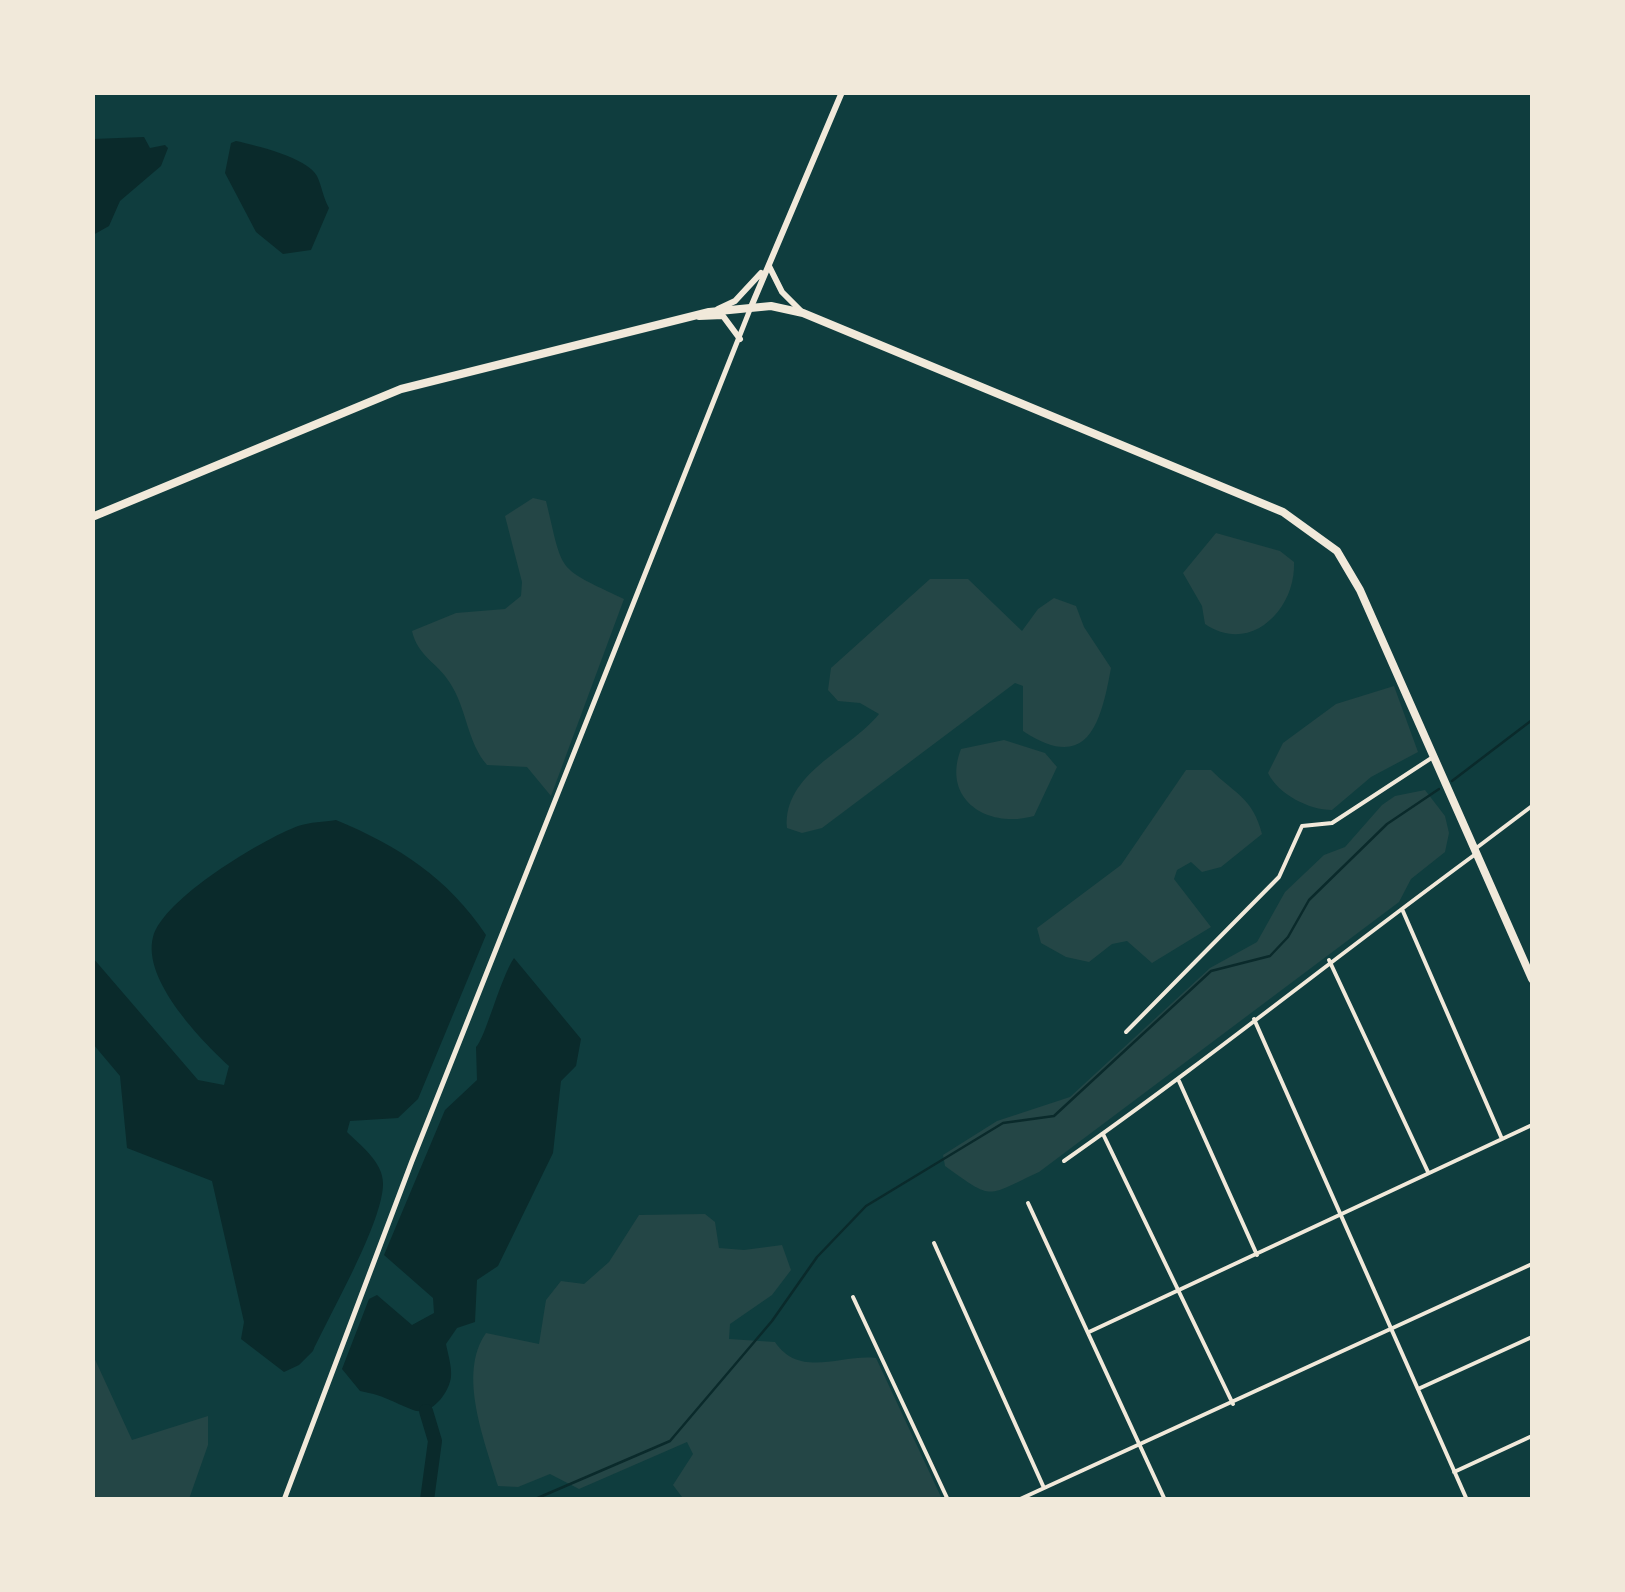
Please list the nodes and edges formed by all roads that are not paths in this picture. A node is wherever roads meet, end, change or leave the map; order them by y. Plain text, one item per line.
1 (842, 92) edge
2 (768, 264) junction
3 (752, 308) junction
4 (709, 312) junction
5 (803, 312) junction
6 (693, 317) junction
7 (740, 339) junction
8 (92, 517) edge
9 (1433, 757) junction
10 (1532, 806) edge
11 (1476, 851) junction
12 (1402, 908) junction
13 (1329, 960) junction
14 (1532, 979) edge
15 (1254, 1019) junction
16 (1126, 1032) dead end
17 (1179, 1080) junction
18 (1532, 1125) edge
19 (1103, 1134) junction
20 (1502, 1139) junction
21 (1064, 1162) dead end
22 (1428, 1172) junction
23 (1028, 1202) dead end
24 (1340, 1214) junction
25 (934, 1243) dead end
26 (1257, 1255) junction
27 (1532, 1264) edge
28 (1178, 1291) junction
29 (853, 1297) dead end
30 (1392, 1330) junction
31 (1089, 1332) junction
32 (1532, 1337) edge
33 (1418, 1389) junction
34 (1233, 1404) junction
35 (1532, 1436) edge
36 (1138, 1445) junction
37 (1454, 1472) junction
38 (1044, 1488) junction
39 (284, 1500) edge
40 (948, 1500) edge
41 (1018, 1500) edge
42 (1165, 1500) edge
43 (1467, 1500) edge

1 - 2 main road
2 - 3 main road
2 - 4 main road
2 - 5 main road
3 - 4 highway
3 - 5 highway
3 - 7 street
4 - 6 highway
5 - 9 highway
6 - 7 main road
6 - 8 highway
7 - 39 street
9 - 11 highway
9 - 16 street
10 - 11 street
11 - 12 street
11 - 14 highway
12 - 13 street
12 - 20 street
13 - 15 street
13 - 22 street
15 - 17 street
15 - 24 street
17 - 19 street
17 - 26 street
18 - 20 street
19 - 21 street
19 - 28 street
20 - 22 street
22 - 24 street
23 - 31 street
24 - 26 street
24 - 30 street
25 - 38 street
26 - 28 street
27 - 30 street
28 - 31 street
28 - 34 street
29 - 40 street
30 - 33 street
30 - 34 street
31 - 36 street
32 - 33 street
33 - 37 street
34 - 36 street
35 - 37 street
36 - 38 street
36 - 42 street
37 - 43 street
38 - 41 street

